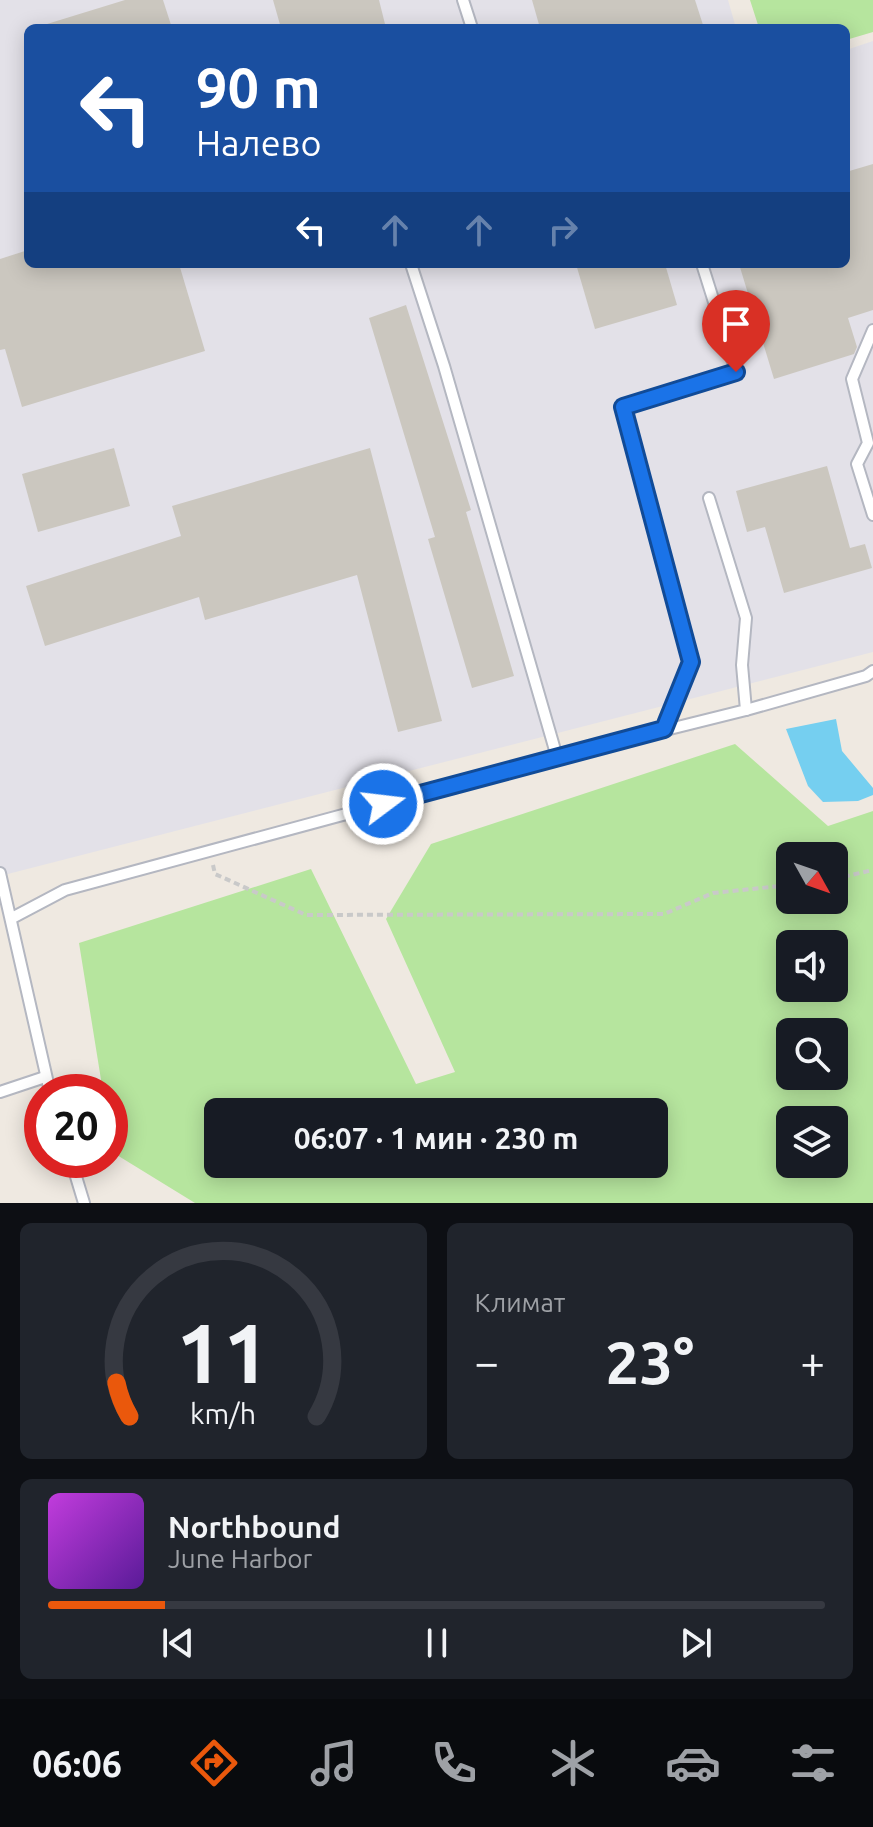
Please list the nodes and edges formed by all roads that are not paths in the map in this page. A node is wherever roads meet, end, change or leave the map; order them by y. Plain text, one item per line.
1 (463, 0) edge
2 (471, 24) edge
3 (412, 268) edge
4 (703, 268) edge
5 (873, 330) edge
6 (709, 498) dead end
7 (873, 515) edge
8 (871, 674) edge
9 (746, 710) junction
10 (664, 729) junction
11 (557, 757) junction
12 (0, 873) edge
13 (12, 918) junction
14 (44, 1074) edge
15 (24, 1084) edge
16 (0, 1092) edge
17 (76, 1178) edge
18 (84, 1203) edge

1 - 2 lane
3 - 11 lane
4 - 10 lane
5 - 7 lane
6 - 9 lane
8 - 9 lane
9 - 10 lane
10 - 11 lane
11 - 13 lane
12 - 13 lane
13 - 14 lane
15 - 16 lane
17 - 18 lane

